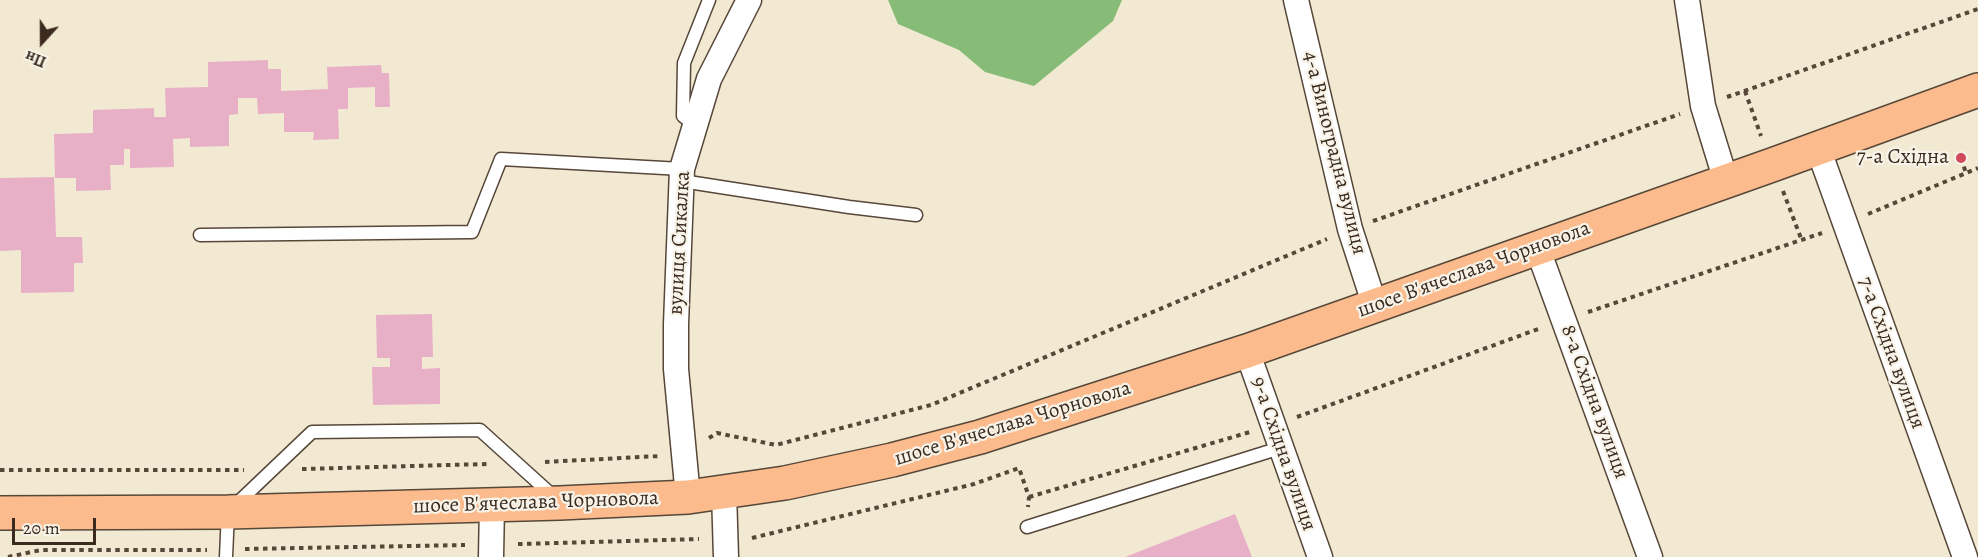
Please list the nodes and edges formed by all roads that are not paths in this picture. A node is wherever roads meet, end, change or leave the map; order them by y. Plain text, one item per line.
1 (708, 0) edge
2 (749, 0) edge
3 (1296, 0) edge
4 (1687, 0) edge
5 (1978, 90) edge
6 (696, 126) junction
7 (1818, 148) junction
8 (682, 175) junction
9 (1725, 181) junction
10 (916, 215) dead end
11 (200, 235) dead end
12 (1537, 247) junction
13 (1375, 306) junction
14 (1247, 351) junction
15 (1276, 437) junction
16 (724, 492) junction
17 (688, 498) junction
18 (560, 503) junction
19 (492, 504) junction
20 (228, 512) junction
21 (0, 513) edge
22 (1027, 527) dead end
23 (726, 548) edge
24 (491, 551) edge
25 (226, 553) edge
26 (1320, 557) edge
27 (1650, 557) edge
28 (1965, 557) edge

1 - 6 lane
2 - 6 street, вулиця Сикалка
3 - 13 street, 4-а Виноградна вулиця
4 - 9 street
5 - 7 main road, шосе В'ячеслава Чорновола
6 - 8 street, вулиця Сикалка
7 - 9 main road, шосе В'ячеслава Чорновола
7 - 28 street, 7-а Східна вулиця
8 - 10 lane
8 - 11 lane
8 - 17 street, вулиця Сикалка
9 - 12 main road, шосе В'ячеслава Чорновола
12 - 13 main road, шосе В'ячеслава Чорновола
12 - 27 street, 8-а Східна вулиця
13 - 14 main road, шосе В'ячеслава Чорновола
14 - 15 street, 9-а Східна вулиця
14 - 16 main road, шосе В'ячеслава Чорновола
15 - 22 lane
15 - 26 street, 9-а Східна вулиця
16 - 17 main road, шосе В'ячеслава Чорновола
16 - 23 street
17 - 18 main road, шосе В'ячеслава Чорновола
18 - 19 main road, шосе В'ячеслава Чорновола
18 - 20 lane
19 - 20 main road, шосе В'ячеслава Чорновола
19 - 24 street
20 - 21 main road, шосе В'ячеслава Чорновола
20 - 25 lane

